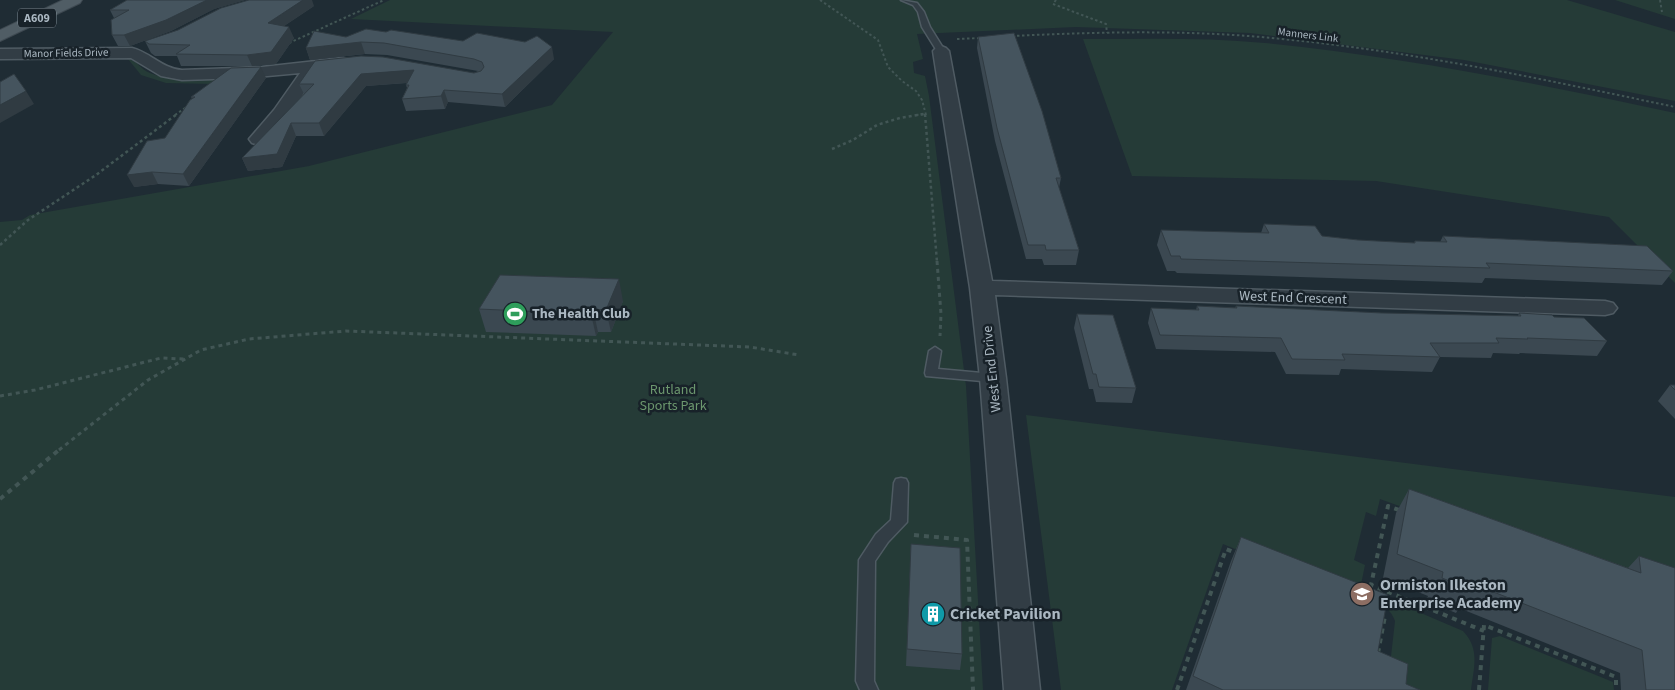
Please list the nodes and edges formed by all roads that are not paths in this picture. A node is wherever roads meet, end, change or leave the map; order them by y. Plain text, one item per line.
1 (75, 0) edge
2 (904, 0) edge
3 (0, 36) edge
4 (150, 46) edge
5 (132, 53) junction
6 (0, 54) edge
7 (937, 56) joint
8 (358, 62) edge
9 (312, 67) junction
10 (281, 114) junction
11 (257, 116) dead end
12 (258, 139) edge
13 (982, 288) junction
14 (1605, 308) dead end
15 (935, 351) road end
16 (993, 378) junction
17 (901, 483) dead end
18 (869, 690) edge
19 (1022, 690) edge

1 - 3 main road, A609
2 - 7 lane
4 - 5 street, Manor Fields Drive
5 - 6 street, Manor Fields Drive
5 - 9 street, Manor Fields Drive
7 - 13 street, West End Drive
8 - 9 street, Manor Fields Drive
9 - 10 street
10 - 11 street
10 - 12 street
13 - 14 street, West End Crescent
13 - 16 street, West End Drive
15 - 16 lane
16 - 19 street, West End Drive
17 - 18 lane

